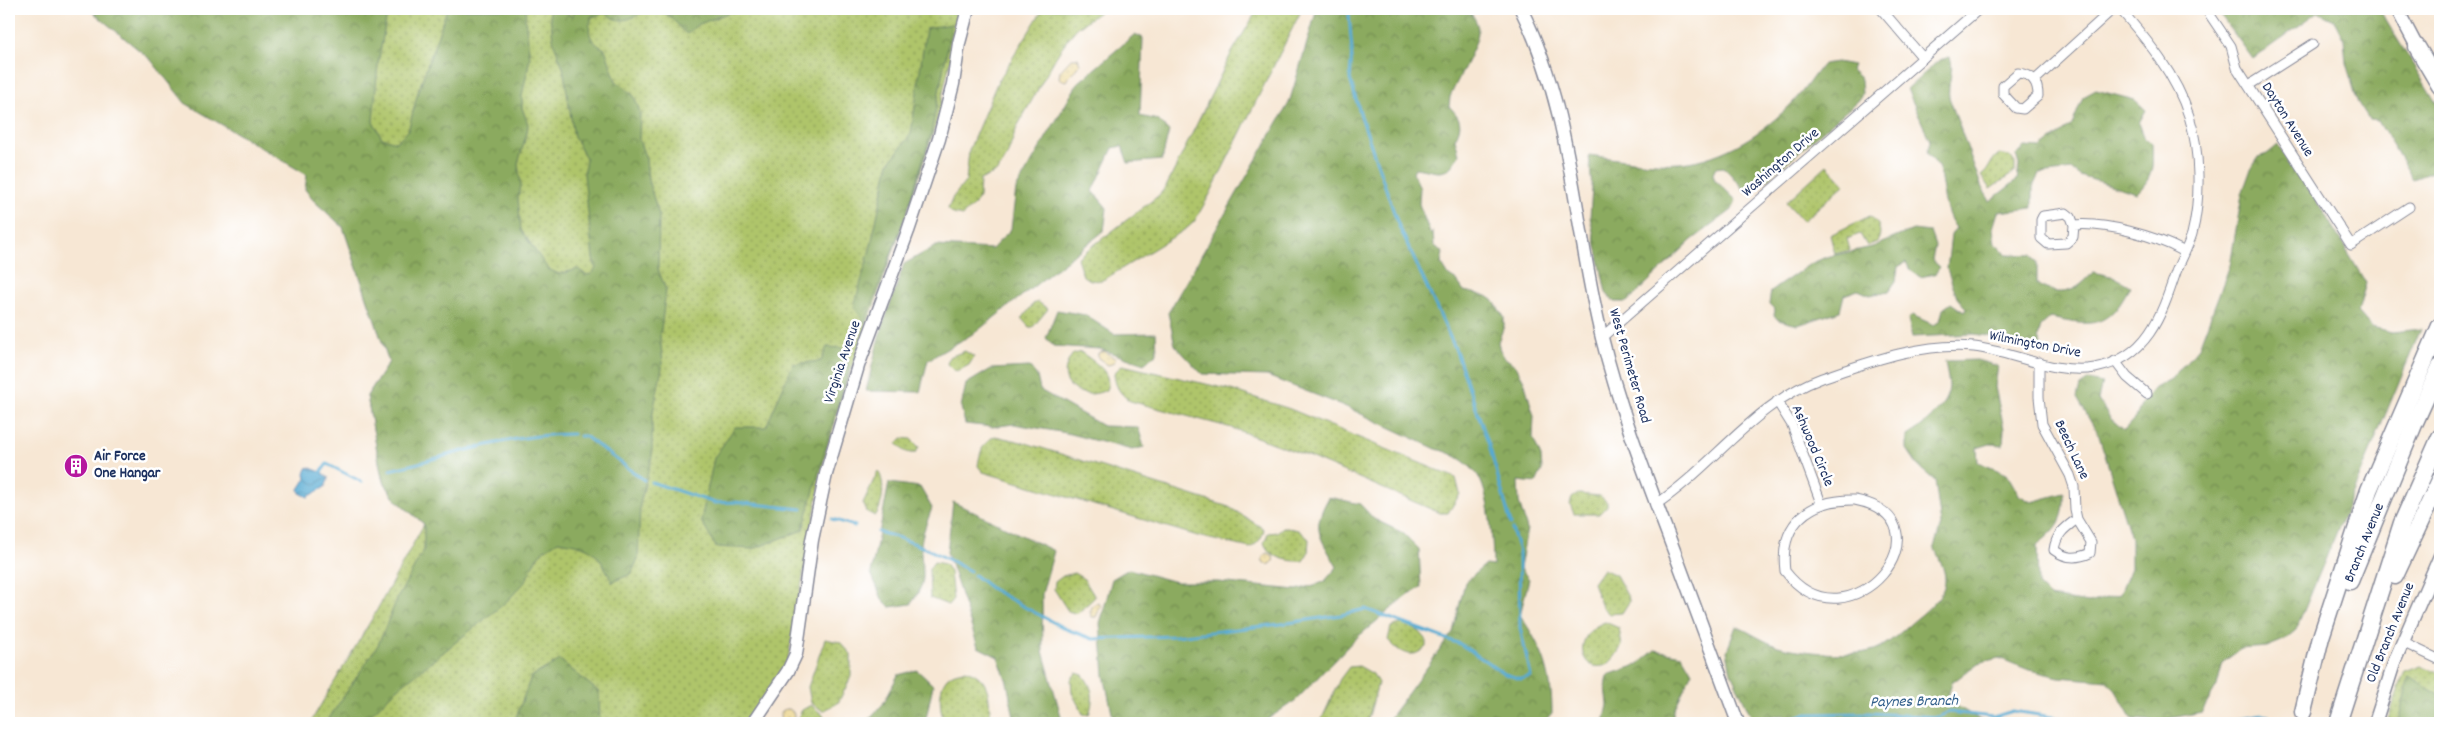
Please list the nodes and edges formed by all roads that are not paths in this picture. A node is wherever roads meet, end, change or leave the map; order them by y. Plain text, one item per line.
1 (968, 9) edge
2 (1521, 9) edge
3 (1880, 9) edge
4 (1979, 9) edge
5 (2113, 9) edge
6 (2120, 9) edge
7 (2206, 9) edge
8 (2398, 9) edge
9 (2313, 44) dead end
10 (2417, 47) joint
11 (1923, 58) junction
12 (2035, 80) junction
13 (2249, 85) junction
14 (2440, 86) edge
15 (2409, 207) dead end
16 (2074, 225) junction
17 (2184, 252) junction
18 (2440, 326) edge
19 (1601, 338) junction
20 (2115, 361) junction
21 (2039, 362) junction
22 (2440, 367) edge
23 (2147, 394) dead end
24 (1777, 401) junction
25 (2440, 437) edge
26 (2440, 480) edge
27 (1821, 503) junction
28 (1655, 505) junction
29 (2077, 519) junction
30 (2440, 556) edge
31 (2402, 642) junction
32 (2364, 647) junction
33 (2440, 660) edge
34 (2302, 718) edge
35 (753, 723) edge
36 (1738, 723) edge
37 (2338, 723) edge
38 (2375, 723) edge

1 - 35 street, Virginia Avenue
2 - 19 street, West Perimeter Road
3 - 11 street
4 - 11 street, Washington Drive
5 - 12 street
6 - 17 street, Wilmington Drive
7 - 13 street, Dayton Avenue
8 - 10 street
9 - 13 street
10 - 14 highway
11 - 19 street, Washington Drive
12 - 12 street
13 - 15 street, Dayton Avenue
16 - 16 street
16 - 17 street
17 - 20 street, Wilmington Drive
18 - 34 highway
19 - 28 street, West Perimeter Road
20 - 21 street, Wilmington Drive
20 - 23 street
21 - 24 street, Wilmington Drive
21 - 29 street, Beech Lane
22 - 34 highway, Branch Avenue
24 - 27 street, Ashwood Circle
24 - 28 street, Wilmington Drive
25 - 32 highway, Branch Avenue
26 - 32 highway
27 - 27 street, Ashwood Circle
28 - 36 street, West Perimeter Road
29 - 29 street, Beech Lane
30 - 31 street, Old Branch Avenue
31 - 33 street
31 - 38 street, Old Branch Avenue
32 - 37 highway, Branch Avenue

